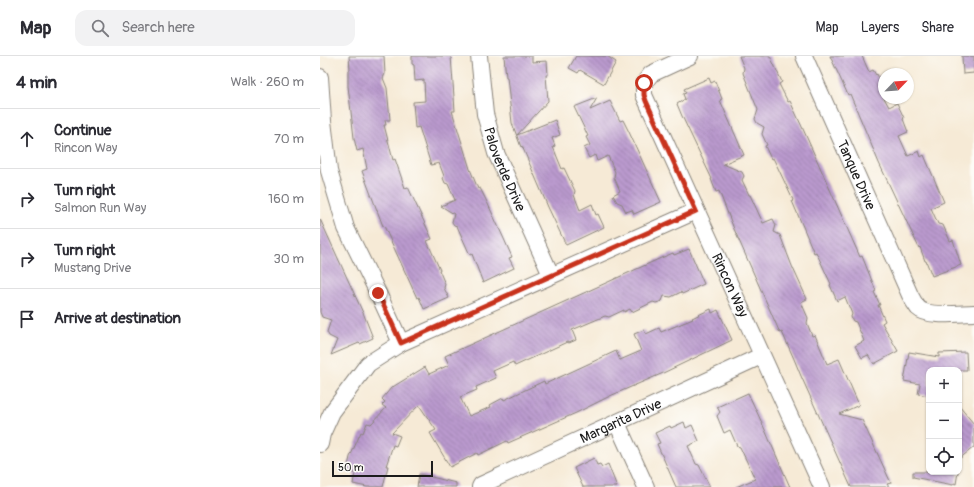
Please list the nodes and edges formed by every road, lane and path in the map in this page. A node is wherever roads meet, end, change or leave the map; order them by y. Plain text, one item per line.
1 (479, 56) edge
2 (690, 56) edge
3 (804, 56) edge
4 (320, 77) edge
5 (696, 211) junction
6 (551, 276) junction
7 (974, 313) edge
8 (401, 343) junction
9 (761, 356) junction
10 (617, 423) junction
11 (321, 437) edge
12 (480, 486) edge
13 (646, 487) edge
14 (822, 487) edge

1 - 6 street, Paloverde Drive
2 - 5 street, Rincon Way
3 - 7 street, Tanque Drive
4 - 8 street
5 - 6 street
5 - 9 street, Rincon Way
6 - 8 street
8 - 11 street
9 - 10 street, Margarita Drive
9 - 14 street, Rincon Way
10 - 12 street, Margarita Drive
10 - 13 street

